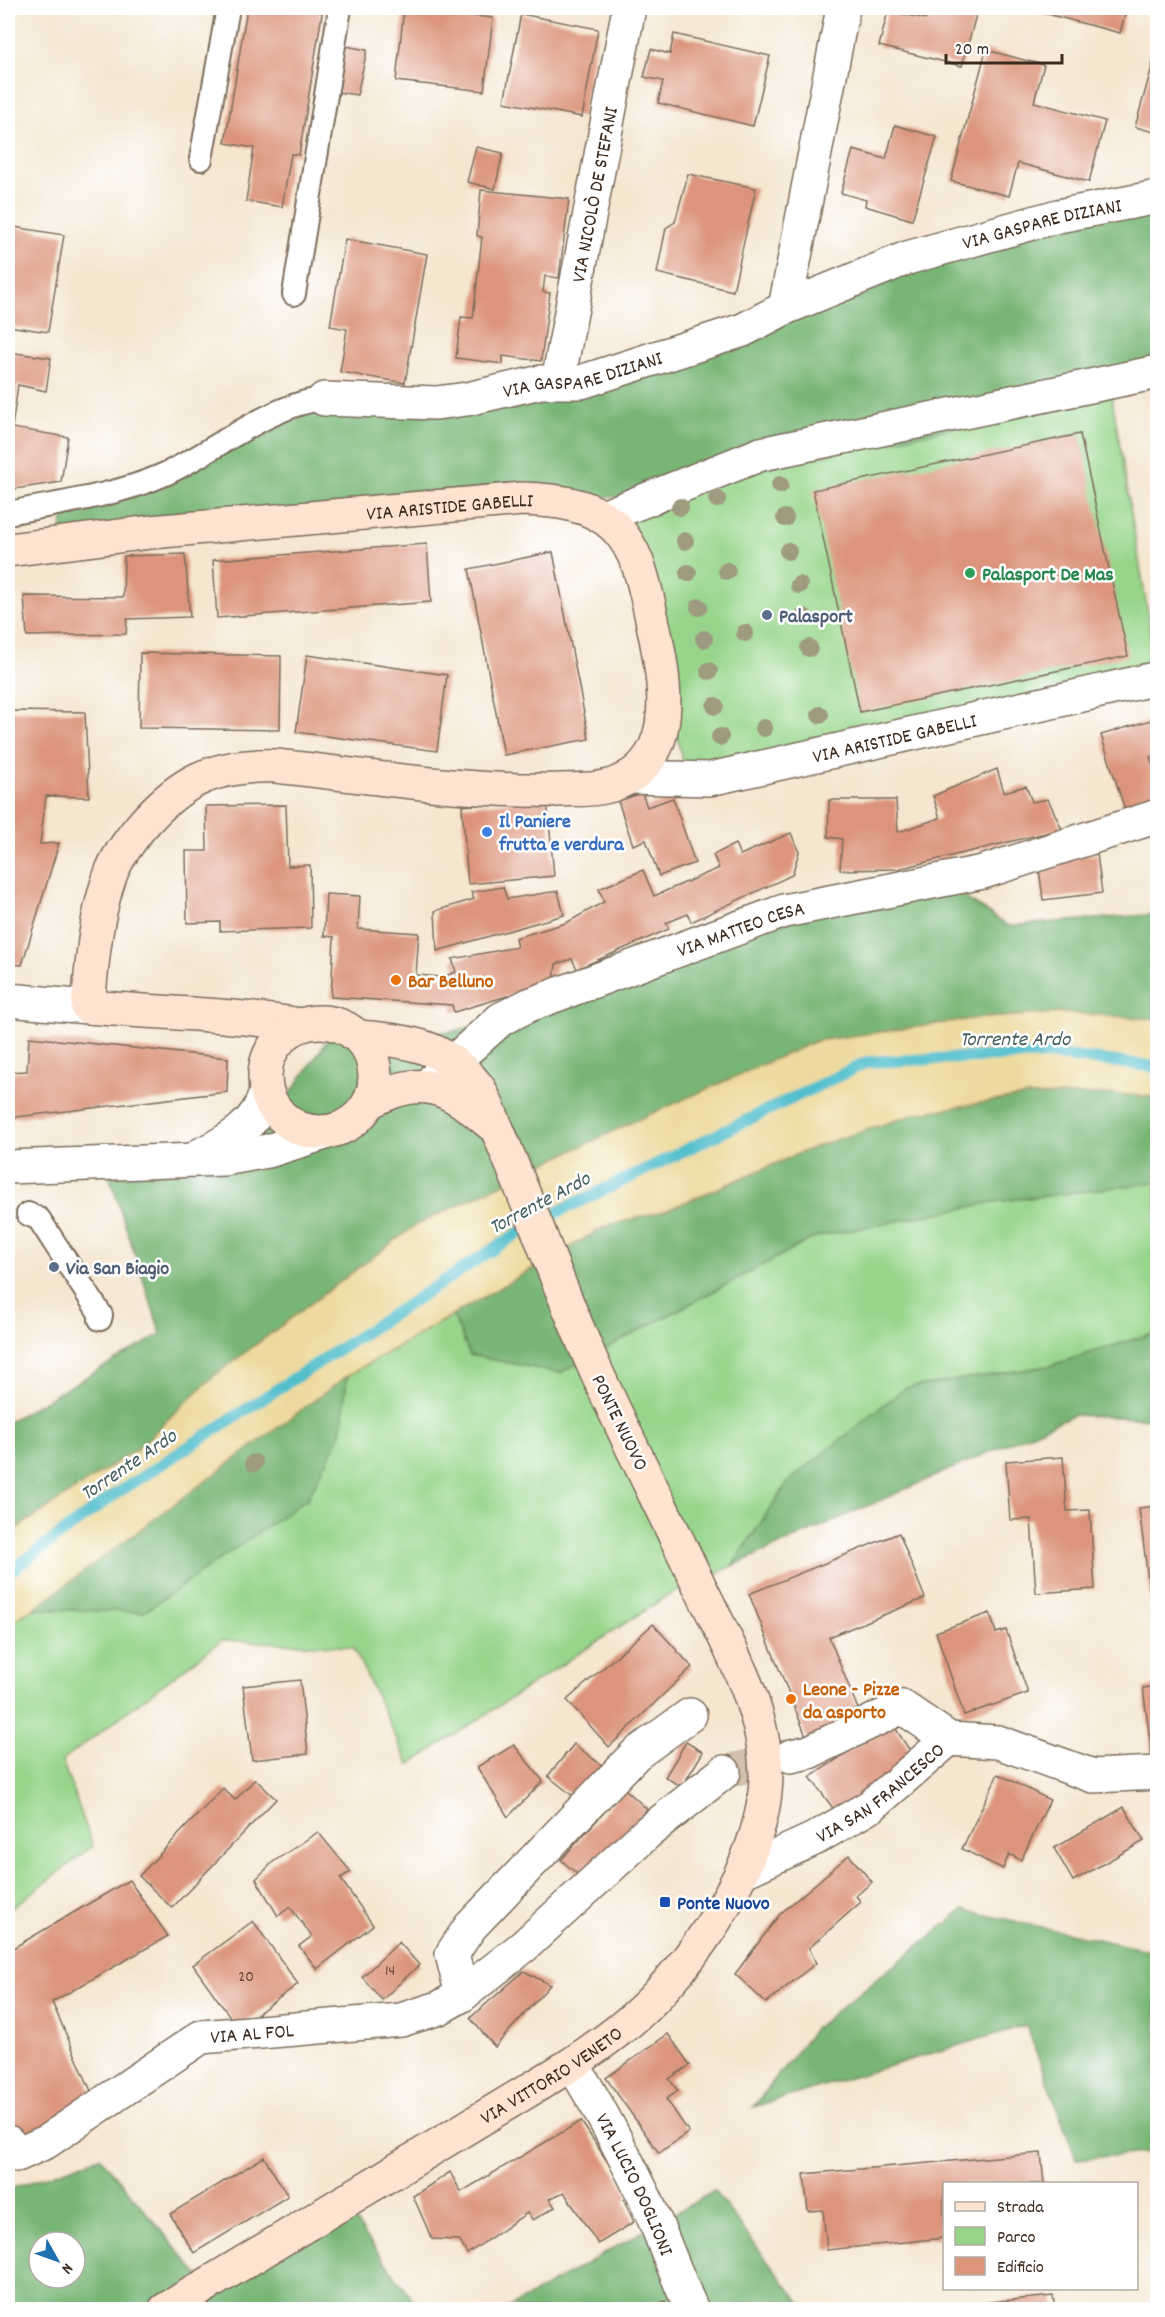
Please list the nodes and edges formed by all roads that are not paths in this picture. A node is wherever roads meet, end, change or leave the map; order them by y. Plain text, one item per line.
1 (228, 8) edge
2 (340, 8) edge
3 (629, 8) edge
4 (843, 8) edge
5 (201, 159) dead end
6 (1158, 197) edge
7 (294, 294) dead end
8 (785, 308) junction
9 (1158, 372) edge
10 (558, 381) junction
11 (324, 399) joint
12 (8, 513) edge
13 (603, 517) junction
14 (8, 550) edge
15 (1158, 678) edge
16 (629, 777) junction
17 (1158, 816) edge
18 (1158, 837) edge
19 (1087, 839) junction
20 (8, 1000) edge
21 (88, 1007) junction
22 (211, 1017) junction
23 (301, 1025) junction
24 (359, 1037) junction
25 (453, 1061) junction
26 (266, 1079) junction
27 (425, 1087) junction
28 (370, 1102) junction
29 (495, 1126) junction
30 (325, 1133) junction
31 (190, 1160) junction
32 (8, 1167) edge
33 (28, 1214) dead end
34 (100, 1319) dead end
35 (754, 1710) joint
36 (690, 1715) dead end
37 (949, 1739) junction
38 (791, 1756) tunnel mouth
39 (724, 1772) tunnel mouth
40 (1158, 1773) edge
41 (744, 1871) junction
42 (462, 1995) junction
43 (572, 2064) junction
44 (8, 2142) edge
45 (165, 2310) edge
46 (692, 2310) edge

1 - 5 lane
2 - 7 lane
3 - 10 street, VIA NICOLÒ DE STEFANI
4 - 8 street
6 - 8 street, VIA GASPARE DIZIANI
8 - 10 street, VIA GASPARE DIZIANI
9 - 13 street
10 - 11 street, VIA GASPARE DIZIANI
11 - 12 lane, VIA GASPARE DIZIANI
13 - 14 main road, VIA ARISTIDE GABELLI
13 - 16 main road, VIA ARISTIDE GABELLI
15 - 16 street, VIA ARISTIDE GABELLI
16 - 21 main road, VIA ARISTIDE GABELLI
17 - 19 street, VIA MATTEO CESA
18 - 19 street, VIA MATTEO CESA
19 - 25 street, VIA MATTEO CESA
20 - 21 street
21 - 22 main road
22 - 23 main road
22 - 26 main road
23 - 24 main road
23 - 26 main road
24 - 25 main road, PONTE NUOVO
24 - 28 main road
25 - 27 street, VIA MATTEO CESA
25 - 29 main road, PONTE NUOVO
26 - 30 main road
26 - 31 street
27 - 28 main road
27 - 29 main road
28 - 30 main road
29 - 35 main road, PONTE NUOVO
30 - 31 street
31 - 32 street
33 - 34 lane
35 - 41 main road, VIA VITTORIO VENETO
36 - 42 street
37 - 38 street
37 - 40 street, VIA SAN FRANCESCO
37 - 41 street, VIA SAN FRANCESCO
39 - 42 street, VIA AL FOL
41 - 43 main road, VIA VITTORIO VENETO
42 - 44 street, VIA AL FOL
43 - 45 main road, VIA VITTORIO VENETO
43 - 46 street, VIA LUCIO DOGLIONI

